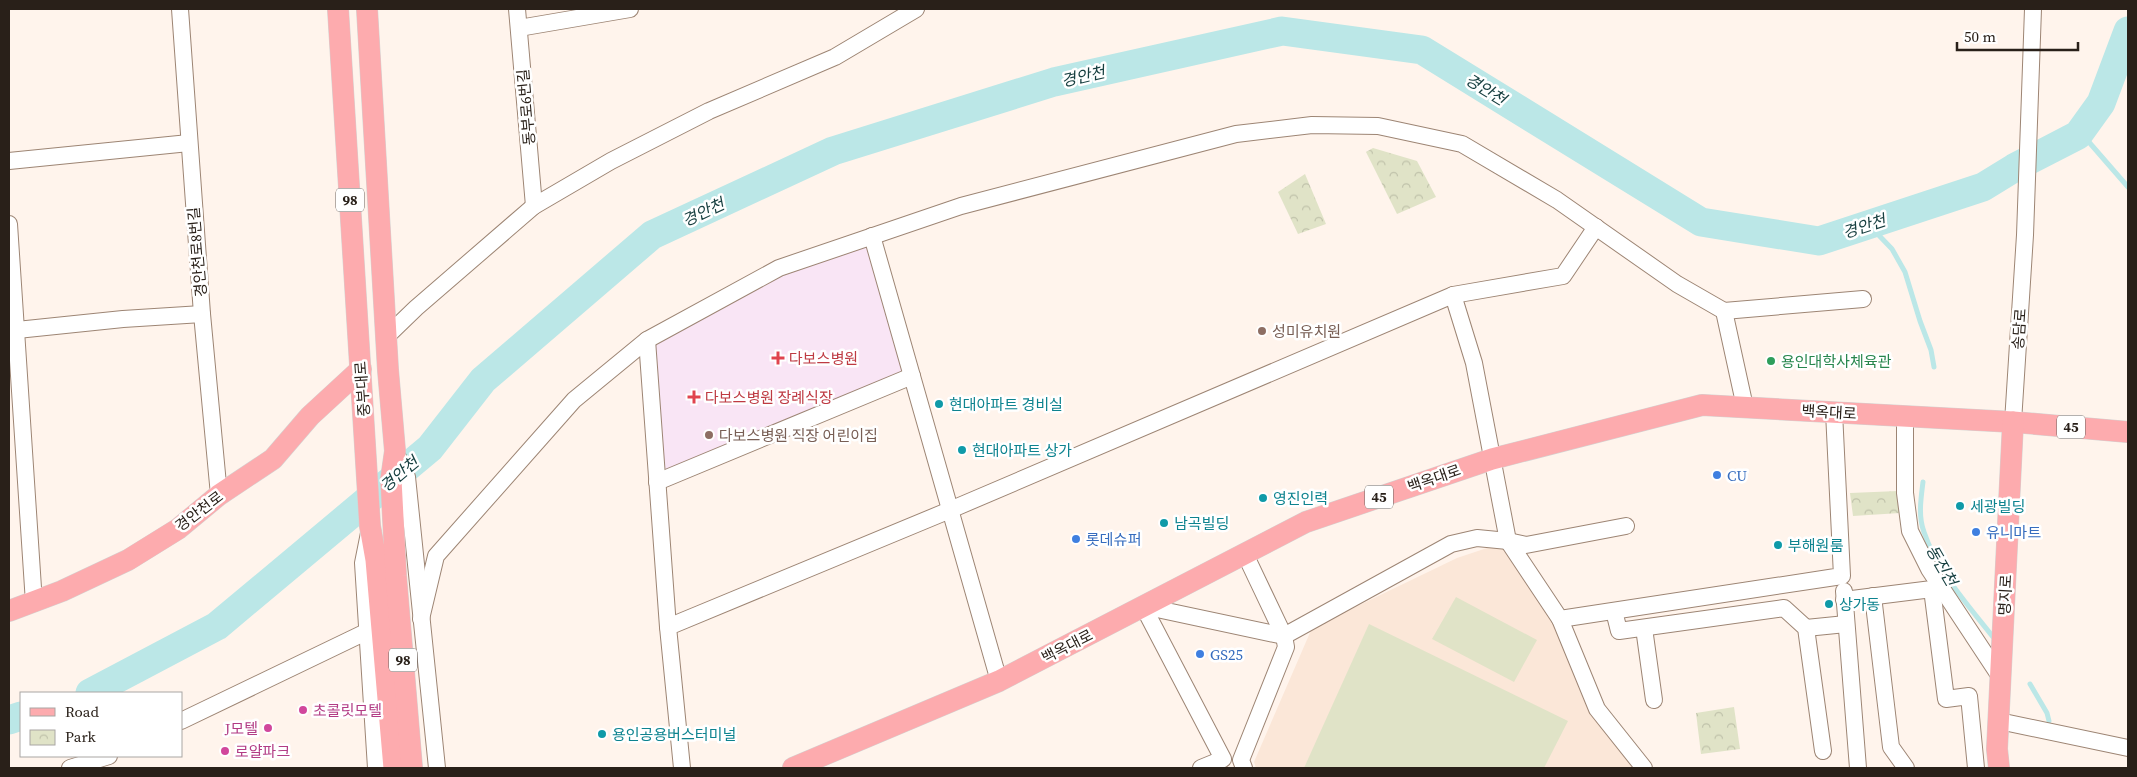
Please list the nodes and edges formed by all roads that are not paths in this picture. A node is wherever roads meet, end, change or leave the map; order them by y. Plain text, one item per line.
1 (180, 9) edge
2 (338, 9) edge
3 (367, 9) edge
4 (517, 9) edge
5 (630, 9) edge
6 (916, 9) edge
7 (2033, 9) edge
8 (518, 28) junction
9 (189, 143) junction
10 (9, 161) edge
11 (534, 206) junction
12 (9, 224) edge
13 (1596, 227) junction
14 (872, 236) junction
15 (1453, 295) junction
16 (1863, 300) dead end
17 (1724, 311) junction
18 (202, 314) junction
19 (13, 327) edge
20 (386, 337) junction
21 (647, 340) junction
22 (361, 369) junction
23 (912, 376) junction
24 (1744, 407) junction
25 (1834, 412) junction
26 (1905, 416) junction
27 (2013, 422) junction
28 (2128, 432) edge
29 (395, 451) junction
30 (1492, 459) junction
31 (658, 482) junction
32 (219, 496) junction
33 (950, 510) junction
34 (1626, 526) dead end
35 (1508, 541) junction
36 (1244, 554) junction
37 (1842, 576) junction
38 (1873, 596) junction
39 (373, 598) junction
40 (1844, 600) junction
41 (34, 603) junction
42 (1143, 606) junction
43 (9, 610) edge
44 (1614, 611) junction
45 (421, 619) junction
46 (1560, 619) junction
47 (1846, 624) junction
48 (668, 627) junction
49 (1644, 628) junction
50 (1806, 628) junction
51 (368, 631) junction
52 (1284, 636) junction
53 (2001, 678) junction
54 (999, 681) junction
55 (1654, 700) dead end
56 (182, 721) edge
57 (1999, 721) junction
58 (400, 746) junction
59 (2128, 748) edge
60 (1824, 751) dead end
61 (106, 757) edge
62 (437, 767) edge
63 (70, 768) edge
64 (376, 768) edge
65 (394, 768) edge
66 (412, 768) edge
67 (682, 768) edge
68 (793, 768) edge
69 (1201, 768) edge
70 (1244, 768) edge
71 (1644, 768) edge
72 (1858, 768) edge
73 (1906, 768) edge
74 (1976, 768) edge
75 (1999, 768) edge

1 - 9 street, 경안천로8번길
2 - 22 main road, 중부대로 / 98
3 - 20 main road, 중부대로 / 98
4 - 8 street, 동부로6번길
5 - 8 street
6 - 11 street
7 - 27 street, 송담로
8 - 11 street, 동부로6번길
9 - 10 street
9 - 18 street, 경안천로8번길
11 - 20 street
12 - 19 street
13 - 14 street
13 - 15 street
13 - 17 street
14 - 21 street
14 - 23 street
15 - 30 street
15 - 33 street
16 - 17 street
17 - 24 street
18 - 19 street
18 - 32 street, 경안천로8번길
19 - 41 street
20 - 29 main road, 중부대로 / 98
21 - 31 street
21 - 45 street
22 - 32 main road, 경안천로
22 - 39 main road, 중부대로 / 98
23 - 31 street
23 - 33 street
24 - 25 main road, 백옥대로 / 45
24 - 30 main road, 백옥대로 / 45
25 - 26 main road, 백옥대로 / 45
25 - 37 street
26 - 27 main road, 백옥대로 / 45
26 - 53 street
27 - 28 main road, 백옥대로 / 45
27 - 53 main road, 명지로
29 - 45 street
29 - 58 main road, 중부대로 / 98
30 - 35 street
30 - 36 main road, 백옥대로 / 45
31 - 48 street
32 - 41 main road, 경안천로
33 - 48 street
33 - 54 street
34 - 35 street
35 - 46 street
35 - 52 street
36 - 42 main road, 백옥대로 / 45
36 - 52 street
37 - 40 street
37 - 44 street
38 - 40 street
38 - 73 street
38 - 74 street
39 - 51 street
39 - 58 main road, 중부대로 / 98
40 - 47 street
41 - 43 main road, 경안천로
42 - 52 street
42 - 54 main road, 백옥대로 / 45
42 - 69 street
44 - 46 street
44 - 49 street
45 - 62 street
46 - 71 street
47 - 50 street
47 - 72 street
48 - 67 street
49 - 50 street
49 - 55 street
50 - 60 street
51 - 56 street
51 - 64 street
52 - 70 street
53 - 57 main road, 명지로
54 - 68 main road, 백옥대로 / 45
57 - 59 street
57 - 75 main road, 명지로
58 - 65 main road, 중부대로 / 98
58 - 66 main road, 중부대로 / 98
61 - 63 street

